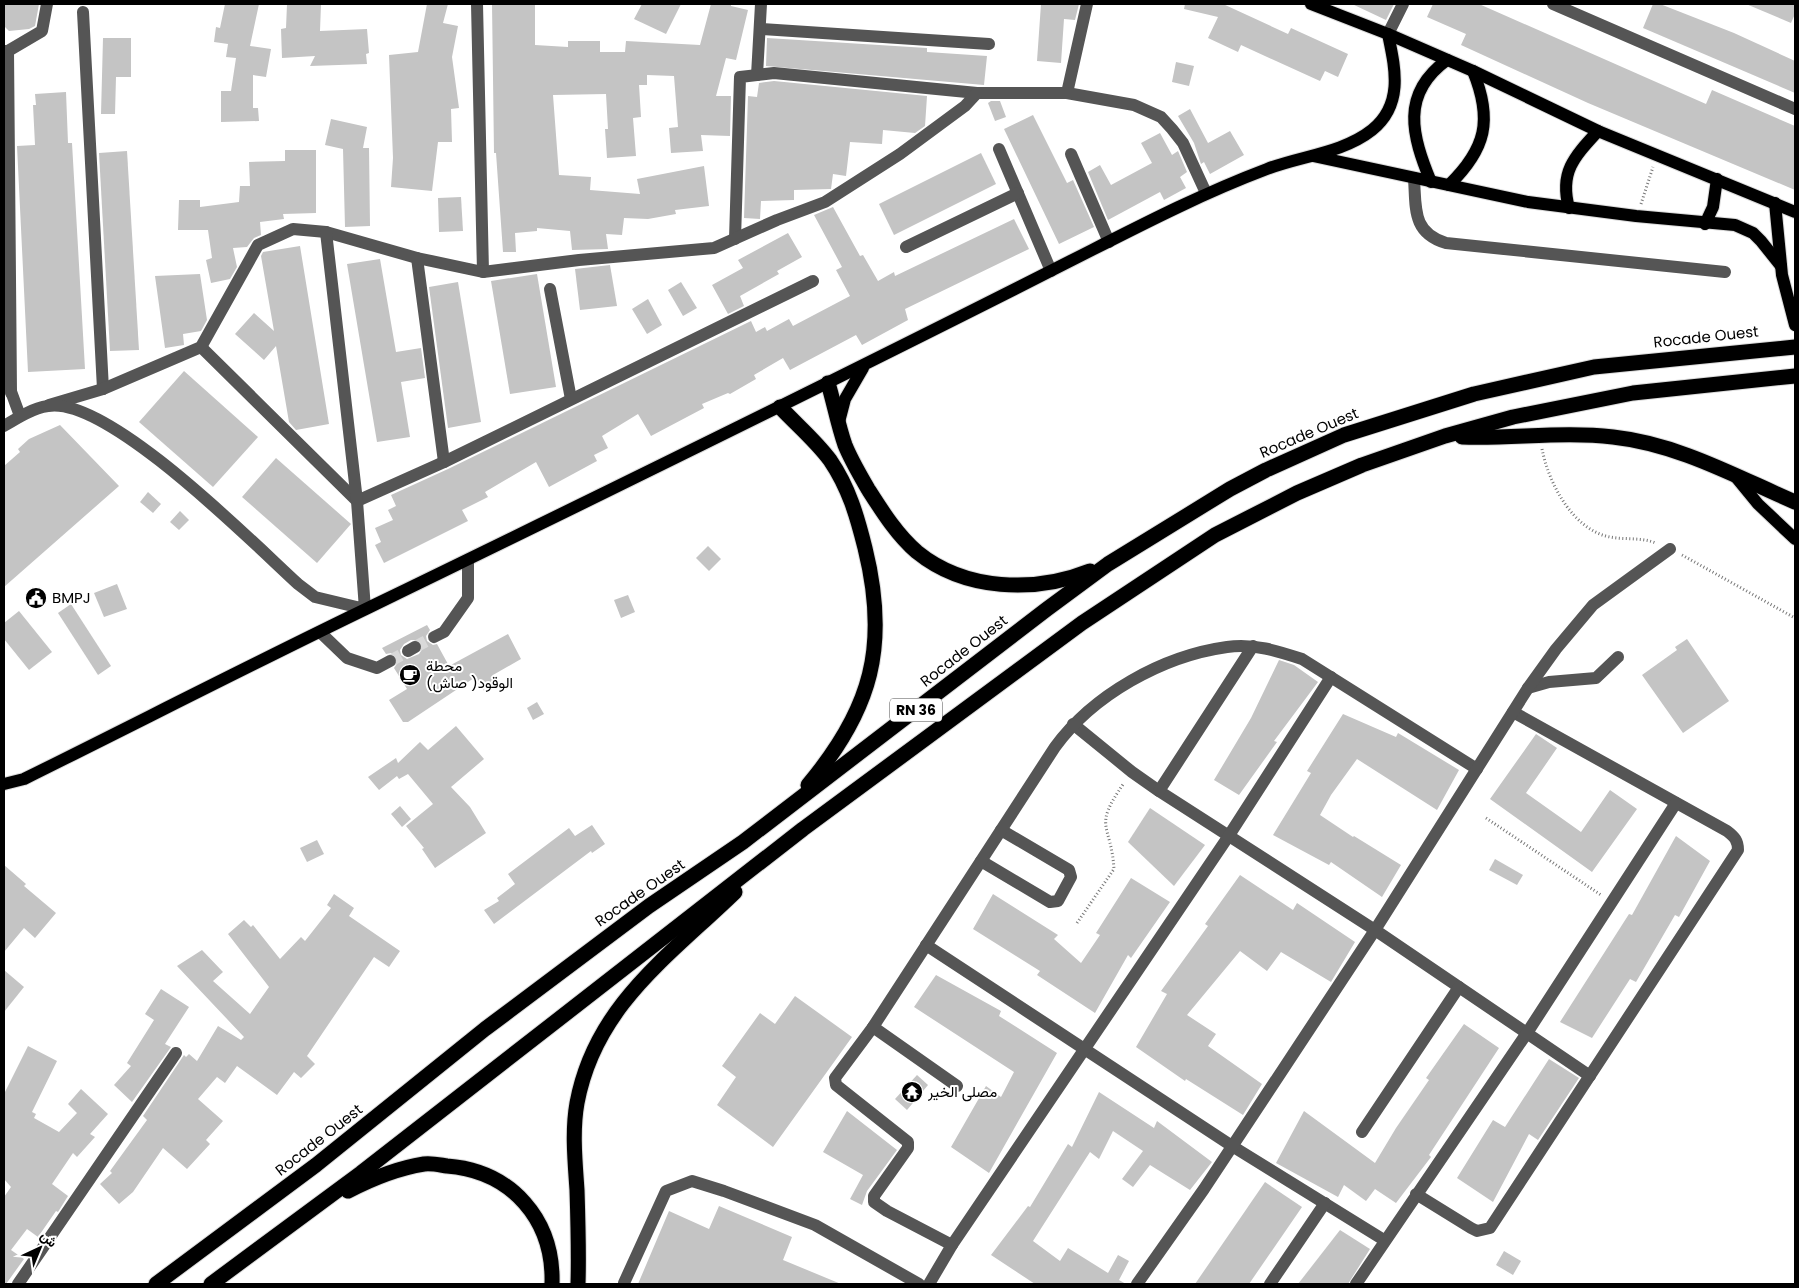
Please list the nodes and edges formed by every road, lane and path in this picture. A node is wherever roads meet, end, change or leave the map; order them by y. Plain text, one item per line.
1 (47, 4) edge
2 (477, 4) edge
3 (761, 4) edge
4 (1087, 4) edge
5 (1311, 4) edge
6 (1403, 4) edge
7 (1553, 4) edge
8 (83, 12) dead end
9 (761, 29) junction
10 (1388, 34) junction
11 (989, 44) dead end
12 (6, 51) edge
13 (1447, 60) junction
14 (1473, 71) junction
15 (757, 75) junction
16 (977, 93) junction
17 (1067, 93) junction
18 (1392, 100) junction
19 (1415, 106) junction
20 (1795, 109) edge
21 (1598, 131) junction
22 (998, 149) dead end
23 (1071, 154) dead end
24 (1308, 155) junction
25 (1657, 155) junction
26 (1414, 178) junction
27 (1717, 180) junction
28 (1431, 182) junction
29 (1449, 186) junction
30 (1018, 193) junction
31 (1206, 193) junction
32 (1775, 203) junction
33 (1569, 208) junction
34 (1795, 212) edge
35 (1636, 216) junction
36 (1705, 224) junction
37 (326, 232) junction
38 (735, 239) junction
39 (1109, 242) junction
40 (906, 247) dead end
41 (417, 258) junction
42 (1781, 266) junction
43 (1051, 271) junction
44 (483, 272) junction
45 (1725, 272) dead end
46 (813, 281) dead end
47 (550, 290) dead end
48 (1795, 325) edge
49 (201, 347) junction
50 (1795, 347) edge
51 (4, 365) edge
52 (864, 367) junction
53 (1794, 376) edge
54 (828, 383) junction
55 (103, 389) junction
56 (11, 393) junction
57 (571, 399) junction
58 (50, 405) junction
59 (780, 407) junction
60 (20, 416) junction
61 (839, 422) junction
62 (4, 426) edge
63 (1445, 436) junction
64 (1540, 436) junction
65 (444, 462) junction
66 (1733, 474) junction
67 (357, 501) junction
68 (1795, 502) edge
69 (1795, 539) edge
70 (1670, 549) junction
71 (468, 560) junction
72 (1108, 564) junction
73 (365, 609) junction
74 (1795, 618) edge
75 (321, 633) junction
76 (434, 637) tunnel mouth
77 (1253, 646) junction
78 (1618, 657) dead end
79 (390, 661) tunnel mouth
80 (1331, 677) junction
81 (1528, 688) junction
82 (1514, 712) junction
83 (1073, 724) junction
84 (1477, 769) junction
85 (1132, 772) junction
86 (4, 784) edge
87 (1159, 791) junction
88 (1676, 803) junction
89 (790, 806) junction
90 (1486, 818) dead end
91 (1001, 830) junction
92 (1228, 837) junction
93 (790, 840) junction
94 (981, 861) junction
95 (1612, 902) junction
96 (1077, 923) dead end
97 (1375, 930) junction
98 (926, 946) junction
99 (1459, 986) junction
100 (873, 1027) junction
101 (1527, 1032) junction
102 (1085, 1049) junction
103 (176, 1053) dead end
104 (1590, 1076) junction
105 (957, 1086) dead end
106 (1362, 1132) dead end
107 (1232, 1146) junction
108 (1416, 1194) junction
109 (1325, 1203) junction
110 (305, 1213) junction
111 (1384, 1240) junction
112 (952, 1245) junction
113 (18, 1284) edge
114 (156, 1284) edge
115 (211, 1284) edge
116 (552, 1284) edge
117 (578, 1284) edge
118 (625, 1284) edge
119 (920, 1284) edge
120 (929, 1284) edge
121 (1137, 1284) edge
122 (1270, 1284) edge
123 (1356, 1284) edge

1 - 12 street
2 - 44 street
3 - 9 street
4 - 17 street
5 - 10 main road
6 - 10 street
7 - 20 street
8 - 55 street
9 - 11 street
9 - 15 street
10 - 13 main road
10 - 18 main road
12 - 56 street
13 - 14 main road
13 - 19 main road
14 - 21 main road
14 - 29 main road
15 - 16 street
15 - 38 street
16 - 17 street
16 - 38 street
17 - 31 street
18 - 19 main road
18 - 24 main road
19 - 28 main road
21 - 25 main road
21 - 33 main road
22 - 30 street
23 - 39 street
24 - 26 main road
24 - 31 main road
25 - 27 main road
25 - 35 path
26 - 28 main road
26 - 45 street
27 - 32 main road
27 - 36 main road
28 - 29 main road
29 - 33 main road
30 - 40 street
30 - 43 street
31 - 39 main road
32 - 34 main road
32 - 42 main road
33 - 35 main road
35 - 36 main road
36 - 42 main road
37 - 41 street
37 - 49 street
37 - 67 street
38 - 44 street
39 - 43 main road
41 - 44 street
41 - 65 street
42 - 48 main road
43 - 52 main road
46 - 57 street
47 - 57 street
49 - 55 street
49 - 67 street
50 - 72 highway, Rocade Ouest / RN 36
51 - 56 street
52 - 54 main road
52 - 61 main road
53 - 63 highway
54 - 59 main road
54 - 61 highway
55 - 58 street
56 - 60 street
57 - 65 street
58 - 60 street
58 - 73 street
59 - 71 main road
59 - 89 highway
60 - 62 street
61 - 72 highway
63 - 64 highway
63 - 93 highway
64 - 66 highway
64 - 70 path
65 - 67 street
66 - 68 highway
66 - 69 main road
67 - 73 street
70 - 74 path
70 - 81 street
71 - 73 main road
71 - 76 street
72 - 89 highway, Rocade Ouest / RN 36
73 - 75 main road
75 - 79 street
75 - 86 main road
77 - 80 street
77 - 83 street
77 - 87 street
78 - 81 street
80 - 84 street
80 - 92 street
81 - 82 street
82 - 84 street
82 - 88 street
83 - 85 street
83 - 91 street
84 - 97 street
85 - 87 street
85 - 96 path
87 - 92 street
88 - 95 street
88 - 104 street
89 - 114 highway, Rocade Ouest / RN 36
90 - 95 path
91 - 94 street
91 - 94 street
92 - 97 street
92 - 102 street
93 - 110 highway
93 - 117 highway
94 - 98 street
95 - 101 street
97 - 99 street
97 - 107 street
98 - 100 street
98 - 102 street
99 - 101 street
99 - 106 street
100 - 105 street
100 - 112 street
101 - 104 street
101 - 108 street
102 - 107 street
102 - 112 street
103 - 113 street
104 - 108 street
107 - 109 street
107 - 121 street
108 - 111 street
109 - 111 street
109 - 122 street
110 - 115 highway
110 - 116 highway
111 - 123 street
112 - 120 street
118 - 119 street

